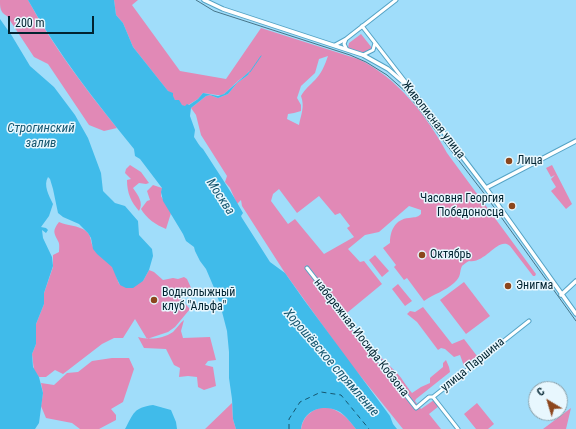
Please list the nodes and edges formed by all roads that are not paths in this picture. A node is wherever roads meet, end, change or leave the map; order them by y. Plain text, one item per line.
1 (204, 0) edge
2 (396, 0) edge
3 (362, 26) junction
4 (346, 39) junction
5 (375, 44) junction
6 (335, 45) junction
7 (346, 48) junction
8 (363, 55) junction
9 (410, 88) junction
10 (576, 141) edge
11 (486, 188) junction
12 (307, 268) dead end
13 (576, 281) edge
14 (561, 294) junction
15 (576, 314) edge
16 (529, 321) dead end
17 (433, 397) junction
18 (416, 408) joint
19 (458, 429) edge

1 - 6 street, Живописная улица
2 - 3 street
3 - 4 street
3 - 5 street
4 - 6 street
4 - 7 street
5 - 8 street
5 - 9 street
6 - 7 street, Живописная улица
7 - 8 street, Живописная улица
8 - 9 street, Живописная улица
9 - 11 street, Живописная улица
10 - 11 street
11 - 14 street, Живописная улица
12 - 18 street, набережная Иосифа Кобзона
13 - 14 street
14 - 15 street, Живописная улица
16 - 17 street, улица Паршина
17 - 18 street, улица Паршина
17 - 19 street

